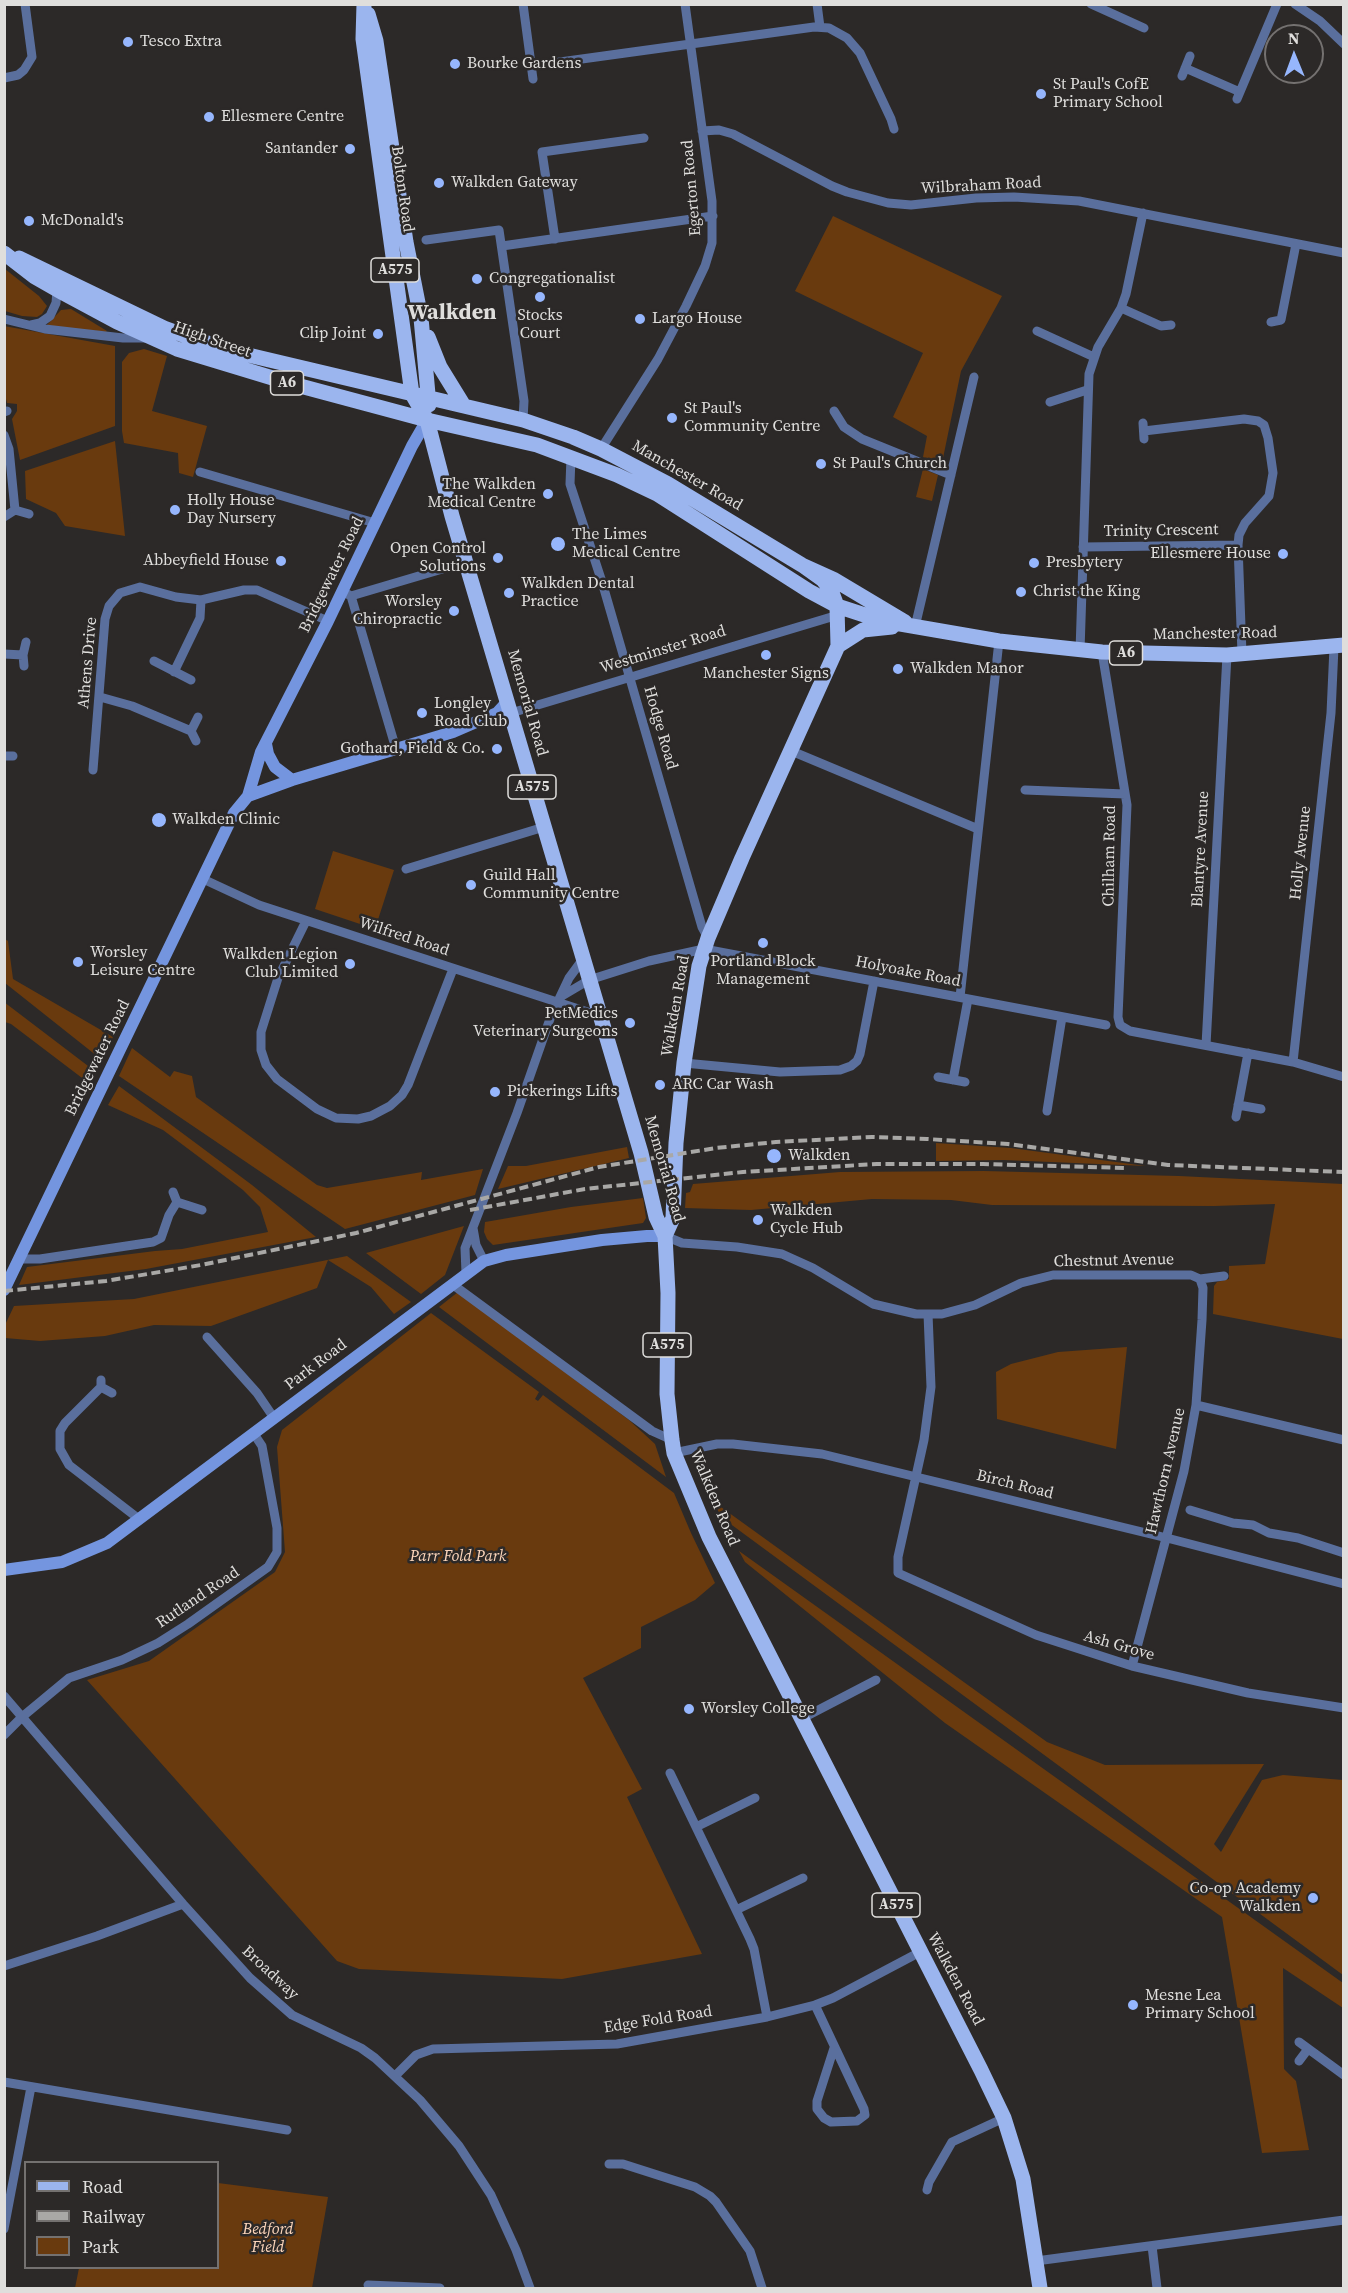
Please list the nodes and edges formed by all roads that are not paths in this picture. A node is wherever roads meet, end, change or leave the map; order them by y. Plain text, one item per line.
1 (25, 4) edge
2 (365, 4) edge
3 (523, 4) edge
4 (685, 4) edge
5 (817, 4) edge
6 (1277, 4) edge
7 (1295, 4) edge
8 (1094, 5) edge
9 (820, 27) junction
10 (1144, 28) dead end
11 (690, 44) junction
12 (1344, 44) edge
13 (1190, 56) dead end
14 (863, 59) junction
15 (852, 64) dead end
16 (531, 66) junction
17 (4, 78) edge
18 (533, 79) dead end
19 (894, 129) dead end
20 (702, 131) junction
21 (644, 138) dead end
22 (1143, 213) junction
23 (713, 216) junction
24 (555, 239) junction
25 (426, 240) dead end
26 (1296, 244) junction
27 (502, 246) junction
28 (4, 253) edge
29 (1344, 254) edge
30 (57, 290) junction
31 (1121, 308) junction
32 (421, 318) junction
33 (4, 319) edge
34 (1271, 321) dead end
35 (1171, 325) dead end
36 (28, 326) junction
37 (1037, 331) dead end
38 (150, 338) junction
39 (1094, 357) junction
40 (974, 377) dead end
41 (1087, 390) junction
42 (412, 394) junction
43 (429, 398) junction
44 (1050, 402) dead end
45 (464, 406) junction
46 (834, 411) dead end
47 (427, 420) junction
48 (523, 420) junction
49 (1144, 431) dead end
50 (4, 435) edge
51 (601, 449) junction
52 (571, 457) junction
53 (200, 472) dead end
54 (951, 476) junction
55 (15, 510) junction
56 (29, 514) dead end
57 (4, 517) edge
58 (375, 523) junction
59 (1238, 545) junction
60 (1083, 547) junction
61 (466, 562) junction
62 (802, 565) junction
63 (347, 594) junction
64 (201, 600) junction
65 (837, 611) junction
66 (328, 621) junction
67 (913, 626) junction
68 (999, 641) junction
69 (26, 642) dead end
70 (838, 646) junction
71 (1339, 646) edge
72 (1080, 651) junction
73 (1102, 652) junction
74 (4, 654) edge
75 (1235, 654) junction
76 (23, 655) junction
77 (154, 661) dead end
78 (24, 666) dead end
79 (174, 672) junction
80 (630, 678) junction
81 (191, 680) dead end
82 (100, 697) junction
83 (505, 709) junction
84 (198, 717) dead end
85 (266, 744) junction
86 (396, 749) junction
87 (789, 750) junction
88 (93, 770) dead end
89 (292, 780) junction
90 (1025, 790) dead end
91 (1125, 794) junction
92 (248, 796) junction
93 (544, 827) junction
94 (978, 829) junction
95 (406, 869) dead end
96 (203, 879) junction
97 (306, 921) junction
98 (706, 943) junction
99 (583, 959) junction
100 (453, 969) junction
101 (589, 980) junction
102 (874, 981) junction
103 (964, 998) junction
104 (559, 999) junction
105 (600, 1016) junction
106 (1062, 1017) junction
107 (1106, 1025) dead end
108 (1206, 1045) junction
109 (1248, 1053) junction
110 (857, 1061) junction
111 (1293, 1062) junction
112 (684, 1063) junction
113 (866, 1068) dead end
114 (938, 1077) dead end
115 (1344, 1077) edge
116 (953, 1080) junction
117 (965, 1082) dead end
118 (1038, 1092) dead end
119 (1050, 1094) junction
120 (1238, 1105) junction
121 (1261, 1109) dead end
122 (1047, 1111) dead end
123 (1236, 1117) dead end
124 (675, 1174) junction
125 (646, 1177) junction
126 (173, 1192) dead end
127 (177, 1202) junction
128 (202, 1210) dead end
129 (473, 1228) junction
130 (665, 1236) junction
131 (20, 1259) junction
132 (484, 1261) junction
133 (466, 1273) junction
134 (1224, 1276) dead end
135 (1200, 1279) junction
136 (452, 1284) junction
137 (4, 1290) edge
138 (928, 1314) junction
139 (207, 1337) dead end
140 (112, 1394) dead end
141 (1196, 1405) junction
142 (274, 1418) junction
143 (254, 1434) junction
144 (1344, 1440) edge
145 (673, 1446) junction
146 (916, 1476) junction
147 (1190, 1510) dead end
148 (1207, 1514) junction
149 (139, 1519) junction
150 (1205, 1524) dead end
151 (1167, 1538) junction
152 (1344, 1553) edge
153 (4, 1570) edge
154 (1344, 1584) edge
155 (1132, 1666) junction
156 (876, 1680) dead end
157 (4, 1696) edge
158 (1344, 1708) edge
159 (22, 1717) junction
160 (801, 1719) junction
161 (4, 1735) edge
162 (670, 1773) dead end
163 (755, 1798) dead end
164 (696, 1827) junction
165 (803, 1878) dead end
166 (183, 1904) junction
167 (736, 1910) junction
168 (920, 1952) junction
169 (4, 1966) edge
170 (815, 2005) junction
171 (767, 2017) junction
172 (1299, 2042) dead end
173 (834, 2048) junction
174 (1308, 2049) junction
175 (1299, 2061) dead end
176 (396, 2075) junction
177 (1344, 2075) edge
178 (4, 2082) edge
179 (31, 2087) junction
180 (1004, 2118) junction
181 (287, 2130) dead end
182 (609, 2164) dead end
183 (927, 2190) dead end
184 (1344, 2220) edge
185 (4, 2229) edge
186 (1152, 2246) junction
187 (1036, 2261) junction
188 (368, 2285) dead end
189 (440, 2289) edge
190 (530, 2289) edge
191 (762, 2289) edge
192 (1040, 2289) edge
193 (1157, 2289) edge

1 - 17 street
2 - 32 main road, Bolton Road / A575
2 - 42 main road, Bolton Road / A575
3 - 16 street
4 - 11 street, Egerton Road
5 - 9 street
6 - 13 street
7 - 12 street
8 - 10 street
9 - 11 street
9 - 14 street
11 - 16 street
11 - 20 street, Egerton Road
14 - 15 street
14 - 19 street
16 - 18 street
20 - 22 street, Wilbraham Road
20 - 23 street, Egerton Road
21 - 24 street
22 - 26 street, Wilbraham Road
22 - 31 street
23 - 24 street
23 - 51 street, Egerton Road
24 - 27 street
25 - 27 street
26 - 29 street, Wilbraham Road
26 - 34 street
27 - 48 street
28 - 30 main road, High Street / A6
28 - 42 main road, High Street / A6
30 - 36 street
30 - 38 main road, High Street / A6
31 - 35 street
31 - 39 street
32 - 43 main road, Bolton Road / A575
32 - 45 main road, A575
33 - 36 street
36 - 38 street
37 - 39 street
38 - 47 main road, High Street / A6
39 - 41 street
40 - 54 street
41 - 44 street
41 - 60 street
42 - 43 main road, High Street / A6
42 - 47 main road, Bolton Road / A575
43 - 45 main road, Manchester Road / A6
43 - 47 main road, Bolton Road / A575
45 - 48 main road, Manchester Road / A6
46 - 54 street
47 - 52 main road, Manchester Road / A6
47 - 58 main road, Bridgewater Road
47 - 61 main road, Memorial Road / A575
48 - 51 main road, Manchester Road / A6
49 - 59 street, Trinity Crescent
50 - 55 street
51 - 62 main road, Manchester Road / A6
52 - 65 main road, Manchester Road / A6
52 - 80 street, Hodge Road
53 - 58 street
54 - 67 street
55 - 56 street
55 - 57 street
58 - 63 main road, Bridgewater Road
59 - 60 street, Trinity Crescent
59 - 75 street, Blantyre Avenue
60 - 72 street
61 - 63 street
61 - 83 main road, Memorial Road / A575
62 - 65 main road, Walkden Road / A575
62 - 67 main road, Manchester Road / A6
63 - 66 main road, Bridgewater Road
63 - 86 street
64 - 66 street, Athens Drive
64 - 79 street
64 - 82 street, Athens Drive
65 - 67 main road, Manchester Road / A6
65 - 70 main road, Walkden Road / A575
65 - 80 street, Westminster Road
66 - 85 main road, Bridgewater Road
67 - 68 main road, Manchester Road / A6
67 - 70 main road
68 - 72 main road, Manchester Road / A6
68 - 94 street
69 - 76 street
70 - 87 main road, Walkden Road / A575
71 - 75 main road, Manchester Road / A6
71 - 111 street, Holly Avenue
72 - 73 main road, Manchester Road / A6
73 - 75 main road, Manchester Road / A6
73 - 91 street, Chilham Road
74 - 76 street
75 - 108 street, Blantyre Avenue
76 - 78 street
77 - 79 street
79 - 81 street
80 - 83 street, Westminster Road
80 - 98 street, Hodge Road
82 - 84 street
82 - 88 street, Athens Drive
83 - 86 main road, Westminster Road
83 - 93 main road, Memorial Road / A575
85 - 89 main road
85 - 92 main road, Bridgewater Road
86 - 89 main road, Westminster Road
87 - 94 street
87 - 98 main road, Walkden Road / A575
89 - 92 main road, Westminster Road
90 - 91 street
91 - 108 street, Chilham Road
92 - 96 main road, Bridgewater Road
93 - 95 street
93 - 99 main road, Memorial Road / A575
94 - 103 street
96 - 97 street, Wilfred Road
96 - 131 main road, Bridgewater Road
97 - 100 street, Wilfred Road
97 - 100 street
98 - 101 street
98 - 102 street, Holyoake Road
98 - 112 main road, Walkden Road / A575
99 - 101 main road, Memorial Road / A575
99 - 104 street
100 - 104 street, Wilfred Road
101 - 104 street
101 - 105 main road, Memorial Road / A575
102 - 103 street, Holyoake Road
102 - 110 street
103 - 106 street, Holyoake Road
103 - 116 street
104 - 105 street, Wilfred Road
104 - 129 street
105 - 125 main road, Memorial Road / A575
106 - 107 street, Holyoake Road
106 - 119 street
108 - 109 street
109 - 111 street
109 - 120 street
110 - 112 street
110 - 113 street
111 - 115 street
112 - 124 main road, Walkden Road / A575
114 - 116 street
116 - 117 street
118 - 119 street
119 - 122 street
120 - 121 street
120 - 123 street
124 - 125 main road
124 - 130 main road, Walkden Road / A575
125 - 130 main road, Memorial Road / A575
126 - 127 street
127 - 128 street
127 - 131 street
129 - 132 street
129 - 133 street
130 - 132 main road, Park Road
130 - 138 street, Chestnut Avenue
130 - 145 main road, Walkden Road / A575
131 - 137 main road, Bridgewater Road
132 - 133 main road, Park Road
133 - 136 main road, Park Road
134 - 135 street, Chestnut Avenue
135 - 138 street, Chestnut Avenue
135 - 141 street, Hawthorn Avenue
136 - 142 main road, Park Road
136 - 145 street
138 - 146 street
139 - 142 street
140 - 149 street
141 - 144 street
141 - 151 street, Hawthorn Avenue
142 - 143 main road, Park Road
143 - 149 main road, Park Road
143 - 159 street, Rutland Road
145 - 146 street, Birch Road
145 - 160 main road, Walkden Road / A575
146 - 151 street, Birch Road
146 - 155 street, Ash Grove
147 - 148 street
148 - 150 street
148 - 152 street
149 - 153 main road, Park Road
151 - 154 street, Birch Road
151 - 155 street, Hawthorn Avenue
155 - 158 street, Ash Grove
156 - 160 street
157 - 159 street, Broadway
159 - 161 street, Rutland Road
159 - 166 street, Broadway
160 - 168 main road, Walkden Road / A575
162 - 164 street
163 - 164 street
164 - 167 street
165 - 167 street
166 - 169 street
166 - 176 street, Broadway
167 - 171 street
168 - 170 street, Edge Fold Road
168 - 180 main road, Walkden Road / A575
170 - 171 street, Edge Fold Road
170 - 173 street
171 - 176 street, Edge Fold Road
172 - 174 street
173 - 173 street
174 - 175 street
174 - 177 street
176 - 190 street, Broadway
178 - 179 street
179 - 181 street
179 - 185 street
180 - 183 street
180 - 187 main road, Walkden Road / A575
182 - 191 street
184 - 186 street
186 - 187 street
186 - 193 street
187 - 192 main road, Walkden Road / A575
188 - 189 street

